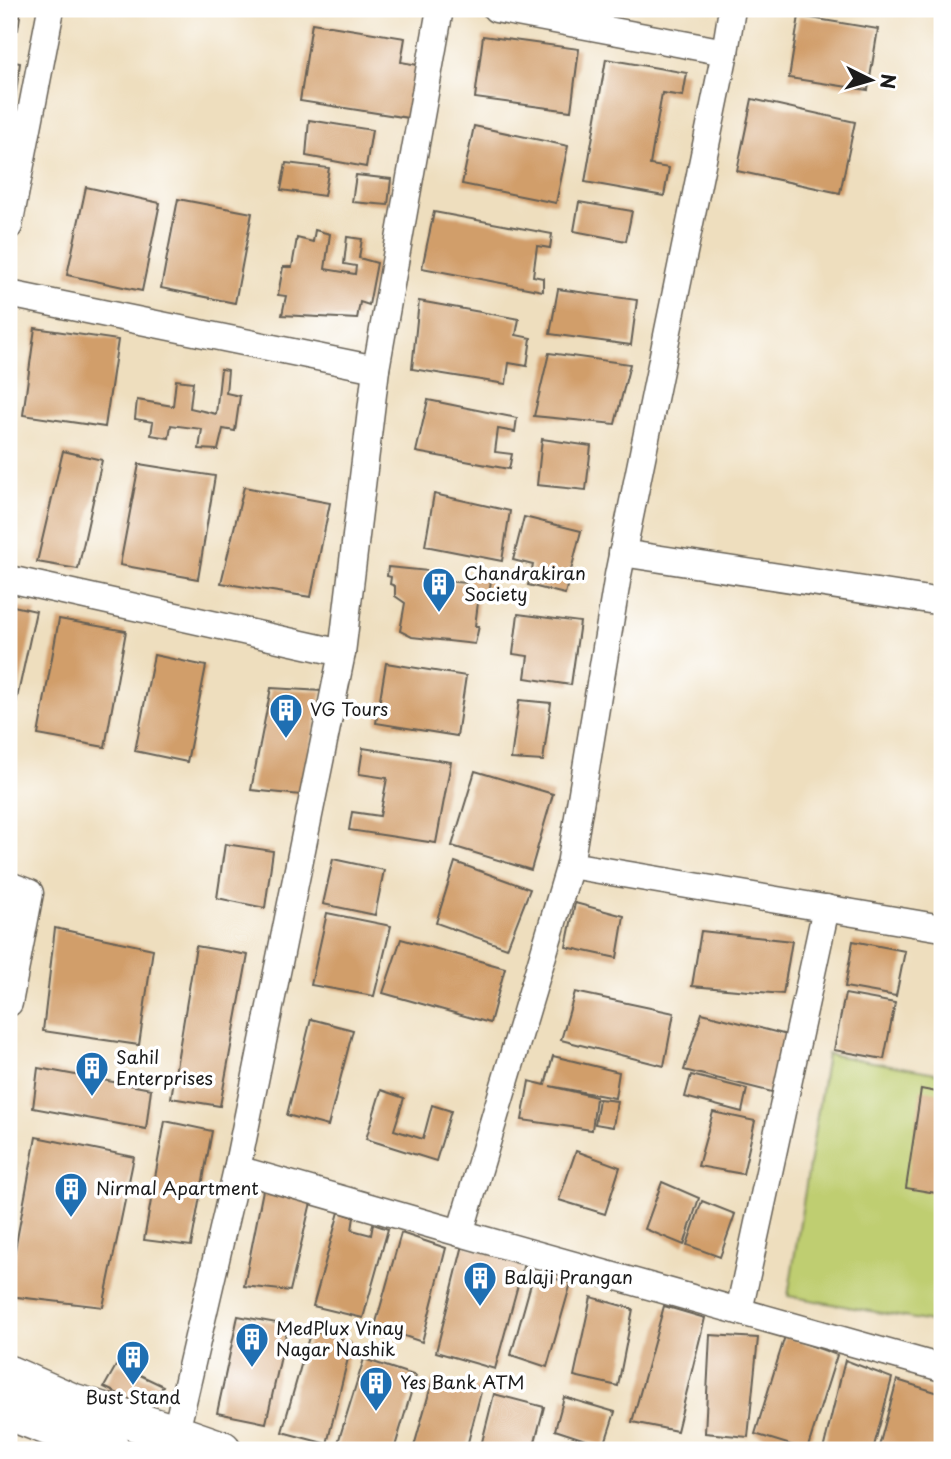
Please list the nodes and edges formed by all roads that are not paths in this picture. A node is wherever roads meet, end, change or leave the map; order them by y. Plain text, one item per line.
1 (51, 9) edge
2 (440, 9) edge
3 (496, 9) edge
4 (732, 9) edge
5 (725, 52) junction
6 (9, 226) edge
7 (9, 294) edge
8 (376, 369) junction
9 (622, 553) junction
10 (9, 579) edge
11 (941, 597) edge
12 (342, 653) junction
13 (570, 865) junction
14 (9, 886) edge
15 (826, 908) junction
16 (942, 928) edge
17 (9, 1003) edge
18 (237, 1169) junction
19 (460, 1233) junction
20 (739, 1311) junction
21 (942, 1368) edge
22 (9, 1376) edge
23 (9, 1411) edge
24 (174, 1442) edge
25 (111, 1450) edge
26 (222, 1450) edge

1 - 6 street
2 - 8 street
3 - 5 street
4 - 5 street
5 - 9 street
7 - 8 street
8 - 12 street
9 - 11 street
9 - 13 street
10 - 12 street
12 - 18 street
13 - 15 street
13 - 19 street
14 - 17 street
15 - 16 street
15 - 20 street
18 - 19 street
18 - 24 street
19 - 20 street
20 - 21 street
22 - 24 main road
23 - 25 main road
24 - 26 main road

